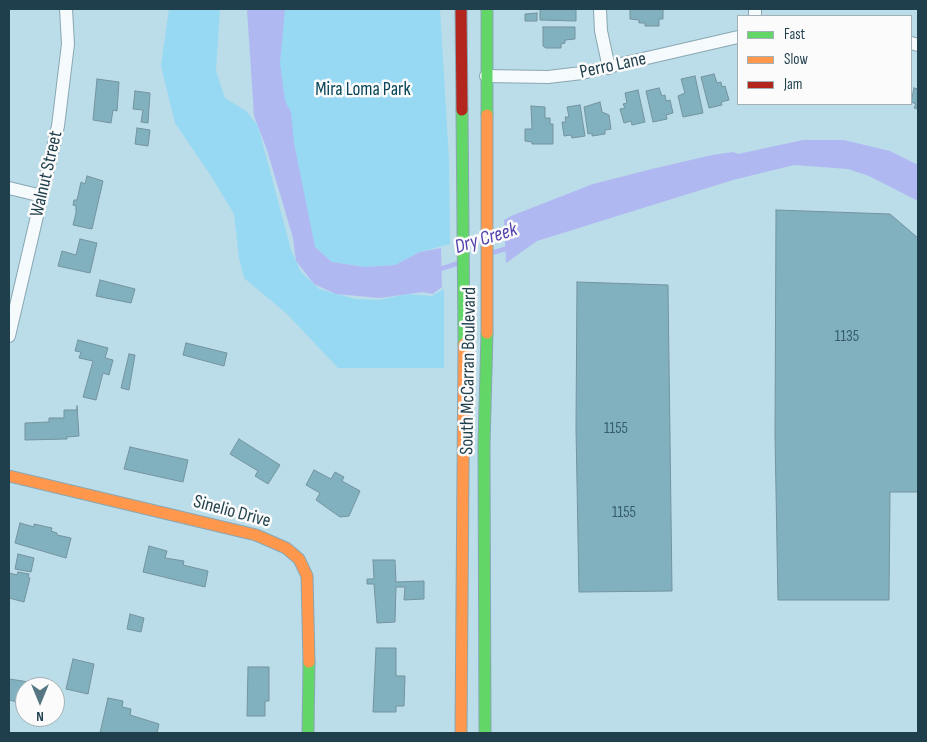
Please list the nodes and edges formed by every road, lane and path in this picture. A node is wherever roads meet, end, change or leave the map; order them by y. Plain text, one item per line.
1 (66, 9) edge
2 (461, 9) edge
3 (487, 9) edge
4 (600, 9) edge
5 (737, 38) edge
6 (610, 68) junction
7 (486, 76) junction
8 (9, 188) edge
9 (42, 196) junction
10 (9, 336) edge
11 (9, 476) edge
12 (308, 733) edge
13 (461, 733) edge
14 (485, 733) edge

1 - 9 street, Walnut Street
2 - 13 main road, South McCarran Boulevard
3 - 7 main road, South McCarran Boulevard
4 - 6 street
5 - 6 street, Perro Lane
6 - 7 street, Perro Lane
7 - 14 main road, South McCarran Boulevard
8 - 9 street
9 - 10 street, Walnut Street
11 - 12 main road, Sinelio Drive

